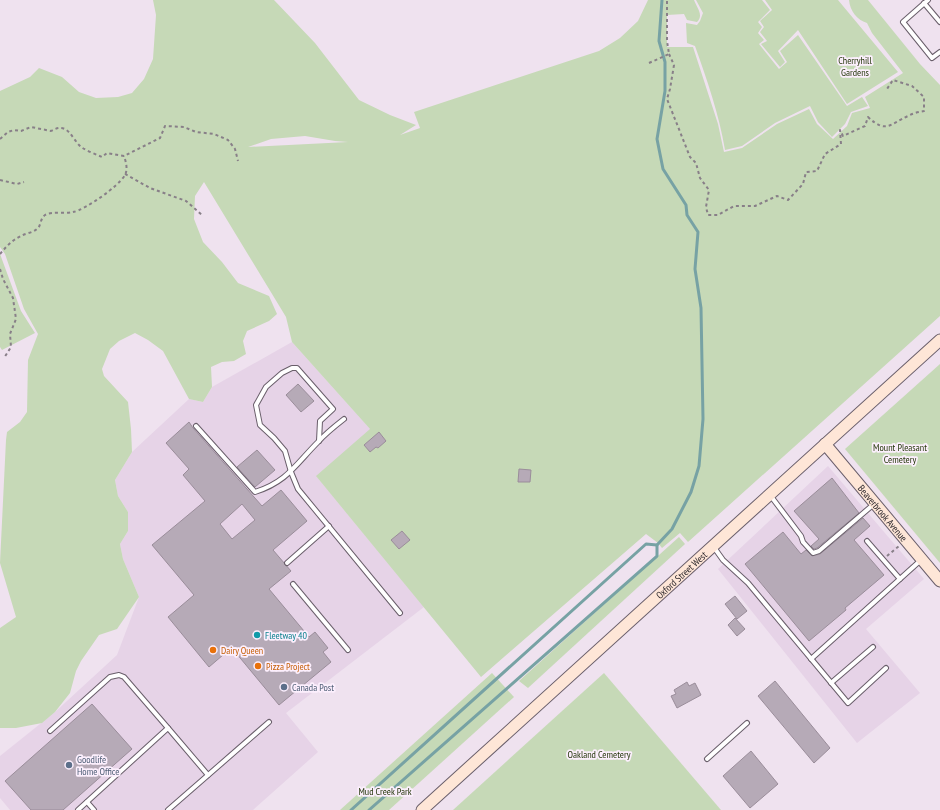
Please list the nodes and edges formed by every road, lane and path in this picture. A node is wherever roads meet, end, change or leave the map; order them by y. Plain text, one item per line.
1 (667, 0) edge
2 (926, 1) edge
3 (940, 22) edge
4 (940, 52) edge
5 (669, 54) junction
6 (648, 63) dead end
7 (887, 89) dead end
8 (0, 139) edge
9 (124, 156) junction
10 (238, 161) dead end
11 (125, 174) junction
12 (0, 180) edge
13 (24, 182) dead end
14 (202, 215) dead end
15 (0, 254) edge
16 (0, 269) edge
17 (940, 340) edge
18 (4, 358) dead end
19 (344, 419) dead end
20 (196, 426) dead end
21 (319, 441) junction
22 (825, 444) junction
23 (291, 472) junction
24 (770, 495) junction
25 (875, 504) junction
26 (329, 526) junction
27 (867, 541) dead end
28 (901, 544) dead end
29 (713, 546) junction
30 (922, 559) junction
31 (883, 560) junction
32 (287, 562) dead end
33 (900, 579) junction
34 (940, 581) edge
35 (293, 584) dead end
36 (400, 613) dead end
37 (873, 647) dead end
38 (348, 650) dead end
39 (811, 659) junction
40 (886, 668) dead end
41 (831, 683) junction
42 (269, 722) dead end
43 (747, 723) dead end
44 (168, 728) junction
45 (50, 731) dead end
46 (707, 759) dead end
47 (208, 775) junction
48 (87, 802) junction
49 (170, 809) edge
50 (78, 810) edge
51 (94, 810) edge
52 (422, 810) edge

1 - 5 path
2 - 3 lane
2 - 4 lane
5 - 6 path
5 - 7 path
8 - 9 path
9 - 10 path
9 - 11 path
11 - 14 path
11 - 15 path
12 - 13 path
16 - 18 path
17 - 22 main road, Oxford Street West
19 - 21 lane
20 - 23 lane
21 - 23 lane
21 - 23 lane
22 - 24 main road, Oxford Street West
22 - 25 main road, Beaverbrook Avenue
23 - 26 lane
24 - 25 lane
24 - 29 main road, Oxford Street West
25 - 30 main road, Beaverbrook Avenue
26 - 32 lane
26 - 36 lane
27 - 31 lane
28 - 31 path
29 - 39 lane
29 - 52 main road, Oxford Street West
30 - 33 lane
30 - 34 main road, Beaverbrook Avenue
31 - 33 lane
33 - 39 lane
35 - 38 lane
37 - 41 lane
39 - 41 lane
40 - 41 lane
42 - 47 lane
43 - 46 lane
44 - 45 lane
44 - 47 lane
44 - 48 lane
47 - 49 lane
48 - 50 lane
48 - 51 lane

